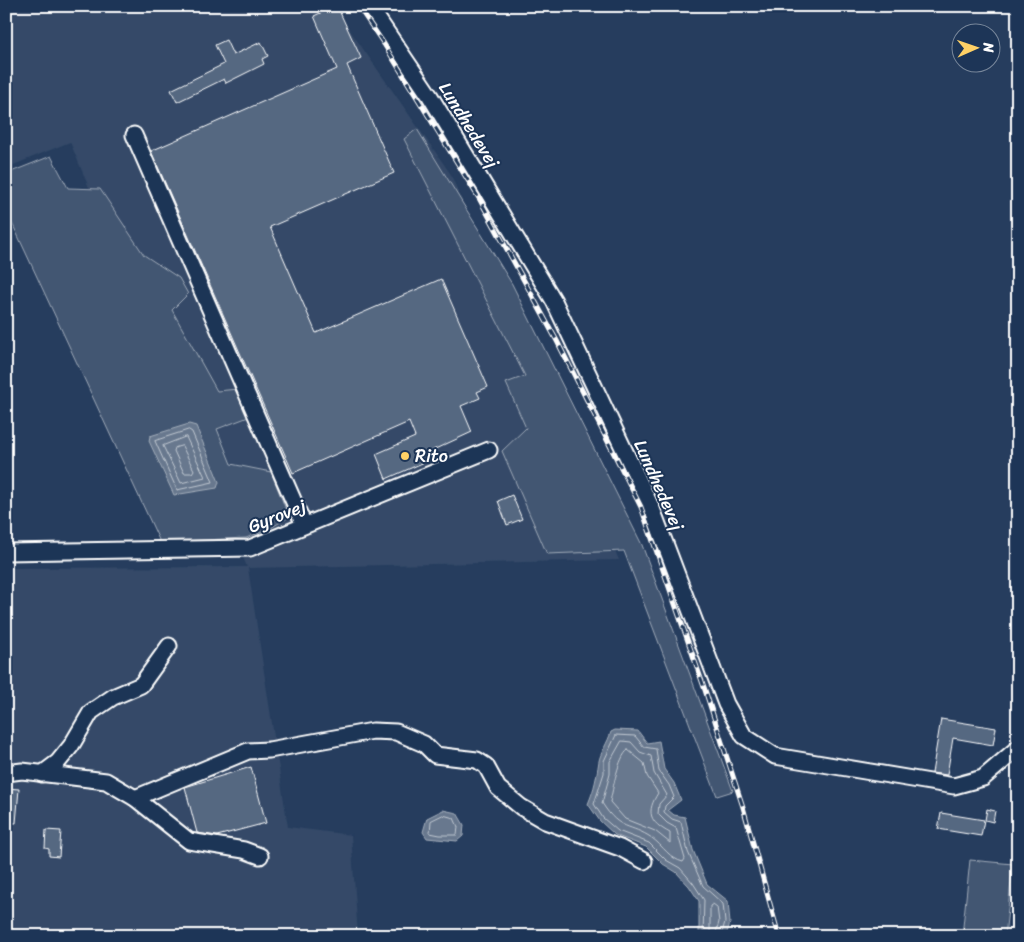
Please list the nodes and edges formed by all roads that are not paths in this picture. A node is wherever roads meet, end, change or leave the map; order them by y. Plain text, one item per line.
1 (369, 6) edge
2 (134, 135) dead end
3 (489, 450) dead end
4 (304, 525) junction
5 (6, 552) edge
6 (169, 646) dead end
7 (1018, 748) edge
8 (6, 773) edge
9 (42, 774) junction
10 (135, 798) junction
11 (260, 856) dead end
12 (644, 861) dead end

1 - 7 street, Lundhedevej
2 - 4 street
3 - 4 street, Gyrovej
4 - 5 street, Gyrovej
6 - 9 street
8 - 9 street
9 - 10 street
10 - 11 street
10 - 12 street

